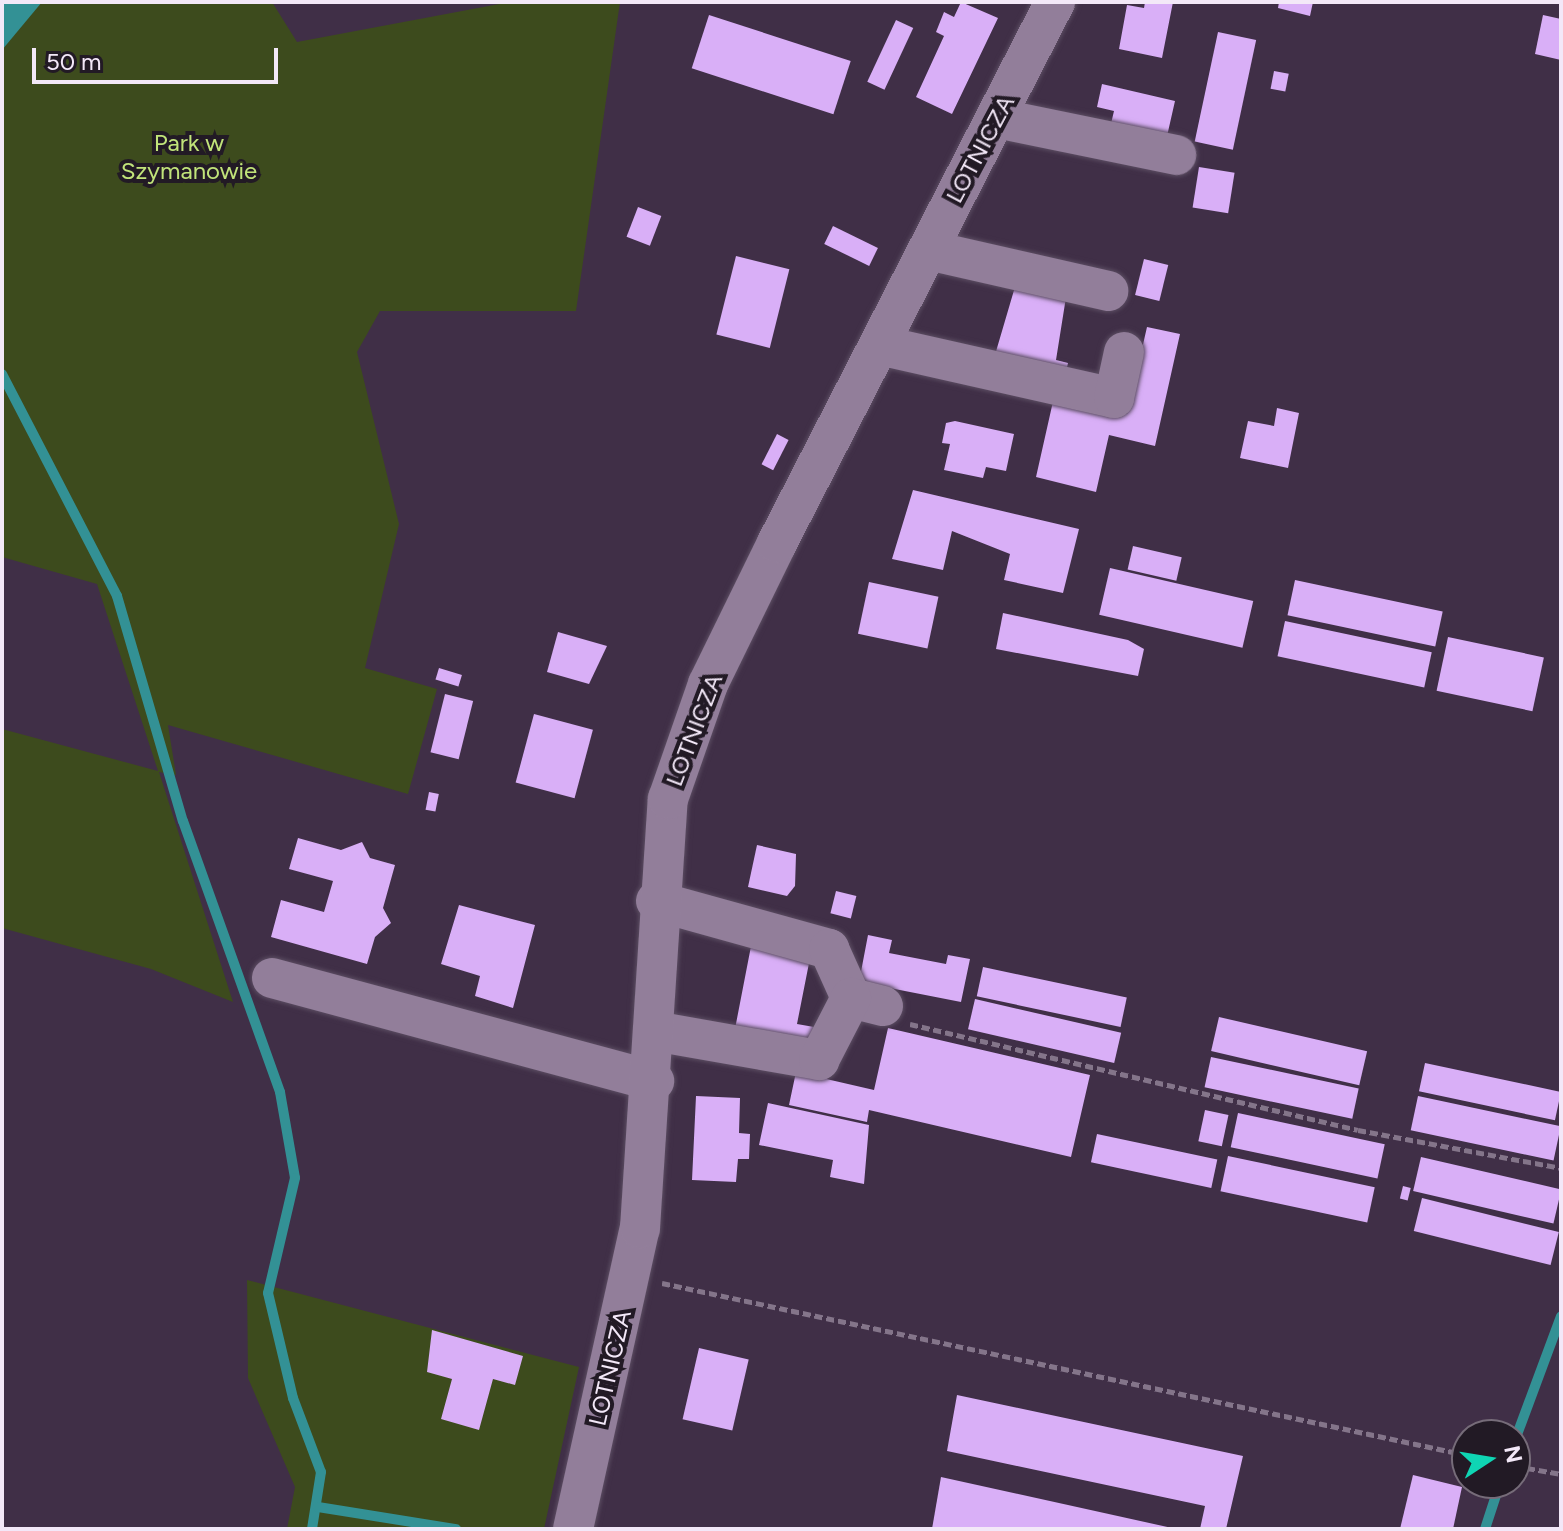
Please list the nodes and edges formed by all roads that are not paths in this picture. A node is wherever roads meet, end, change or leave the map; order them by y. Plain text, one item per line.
1 (1055, 2) edge
2 (996, 118) junction
3 (1176, 155) dead end
4 (928, 250) junction
5 (1108, 291) dead end
6 (879, 345) junction
7 (1124, 352) dead end
8 (656, 901) junction
9 (272, 978) dead end
10 (654, 1031) junction
11 (654, 1081) junction
12 (573, 1529) edge

1 - 2 street, LOTNICZA
2 - 3 street
2 - 4 street, LOTNICZA
4 - 5 street
4 - 6 street, LOTNICZA
6 - 7 street
6 - 8 street, LOTNICZA
8 - 10 street, LOTNICZA
8 - 10 street
9 - 11 street
10 - 11 street, LOTNICZA
11 - 12 street, LOTNICZA

